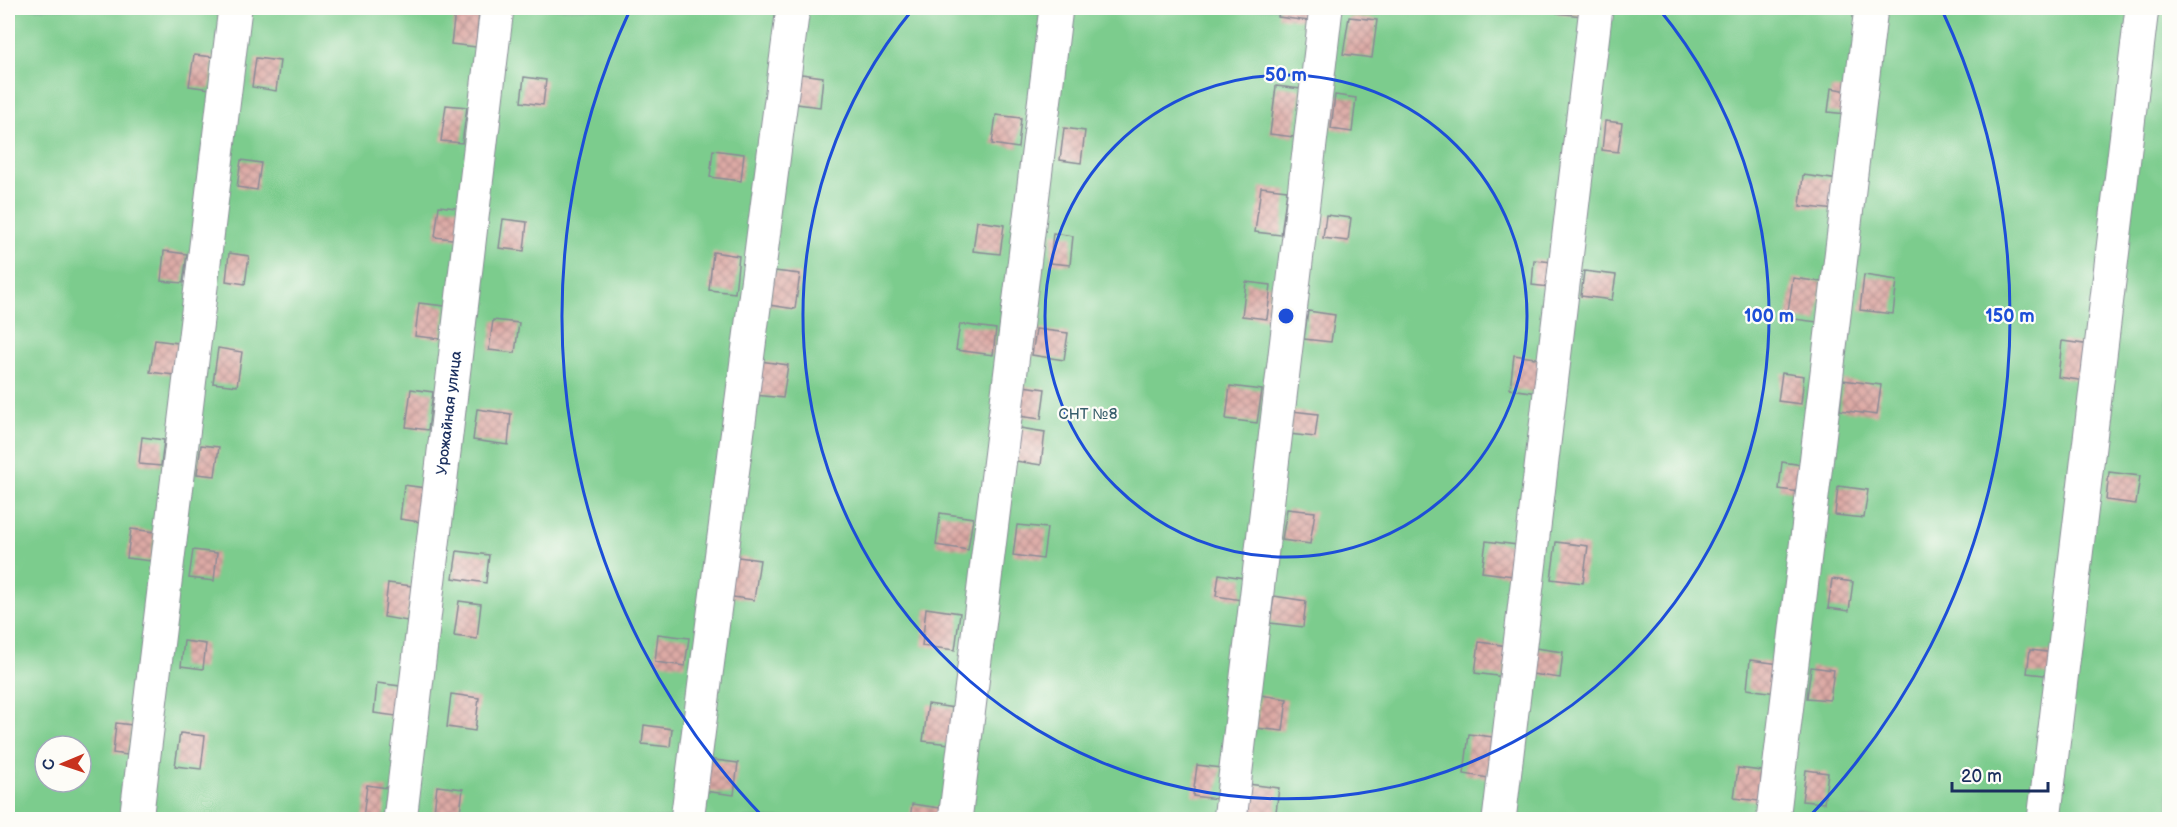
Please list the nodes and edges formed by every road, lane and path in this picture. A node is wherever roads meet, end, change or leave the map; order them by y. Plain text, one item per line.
1 (236, 8) edge
2 (497, 8) edge
3 (793, 8) edge
4 (1056, 8) edge
5 (1326, 8) edge
6 (1596, 8) edge
7 (1871, 8) edge
8 (2142, 8) edge
9 (136, 819) edge
10 (400, 819) edge
11 (687, 819) edge
12 (955, 819) edge
13 (1230, 819) edge
14 (1499, 819) edge
15 (1773, 819) edge
16 (2044, 819) edge

1 - 9 street
2 - 10 street, Урожайная улица
3 - 11 street
4 - 12 street
5 - 13 street
6 - 14 street
7 - 15 street
8 - 16 street

